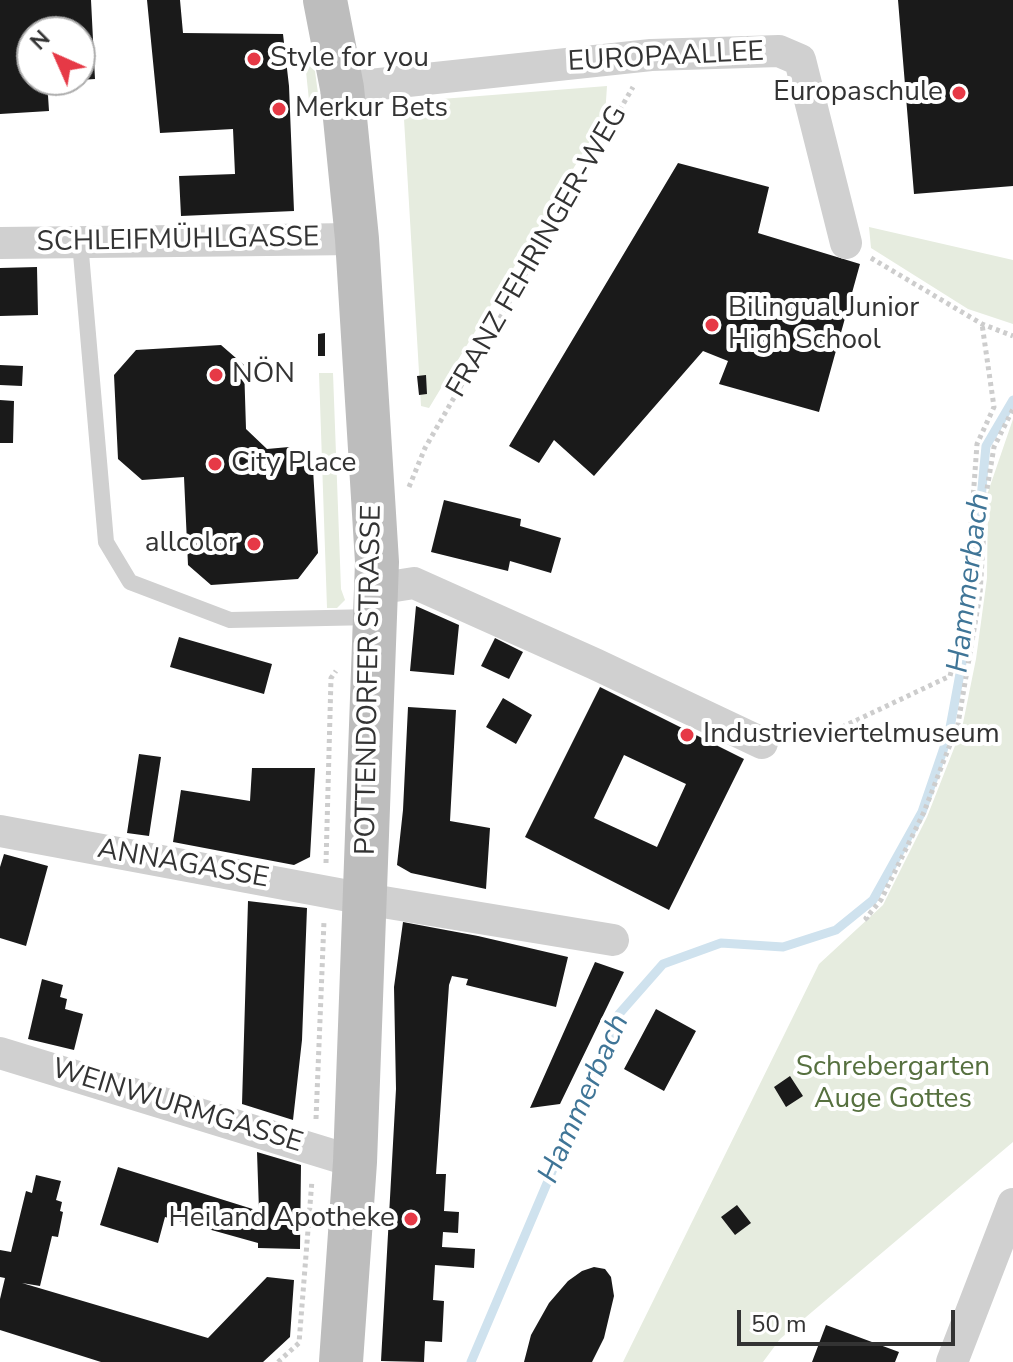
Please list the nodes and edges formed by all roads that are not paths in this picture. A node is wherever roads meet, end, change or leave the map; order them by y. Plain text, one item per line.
1 (325, 0) edge
2 (342, 88) junction
3 (357, 239) junction
4 (80, 242) junction
5 (0, 243) edge
6 (846, 243) road end
7 (375, 603) junction
8 (762, 743) road end
9 (0, 831) edge
10 (365, 899) junction
11 (613, 940) dead end
12 (0, 1053) edge
13 (334, 1156) junction
14 (1013, 1204) edge
15 (341, 1362) edge
16 (952, 1362) edge

1 - 2 main road, POTTENDORFER STRASSE
2 - 3 main road, POTTENDORFER STRASSE
2 - 6 street, EUROPAALLEE
3 - 4 street, SCHLEIFMÜHLGASSE
3 - 7 main road, POTTENDORFER STRASSE
4 - 5 street, SCHLEIFMÜHLGASSE
4 - 7 lane
7 - 8 street
7 - 10 main road, POTTENDORFER STRASSE
9 - 10 street, ANNAGASSE
10 - 11 street, ANNAGASSE
10 - 13 main road, POTTENDORFER STRASSE
12 - 13 street, WEINWURMGASSE
13 - 15 main road, POTTENDORFER STRASSE
14 - 16 street

